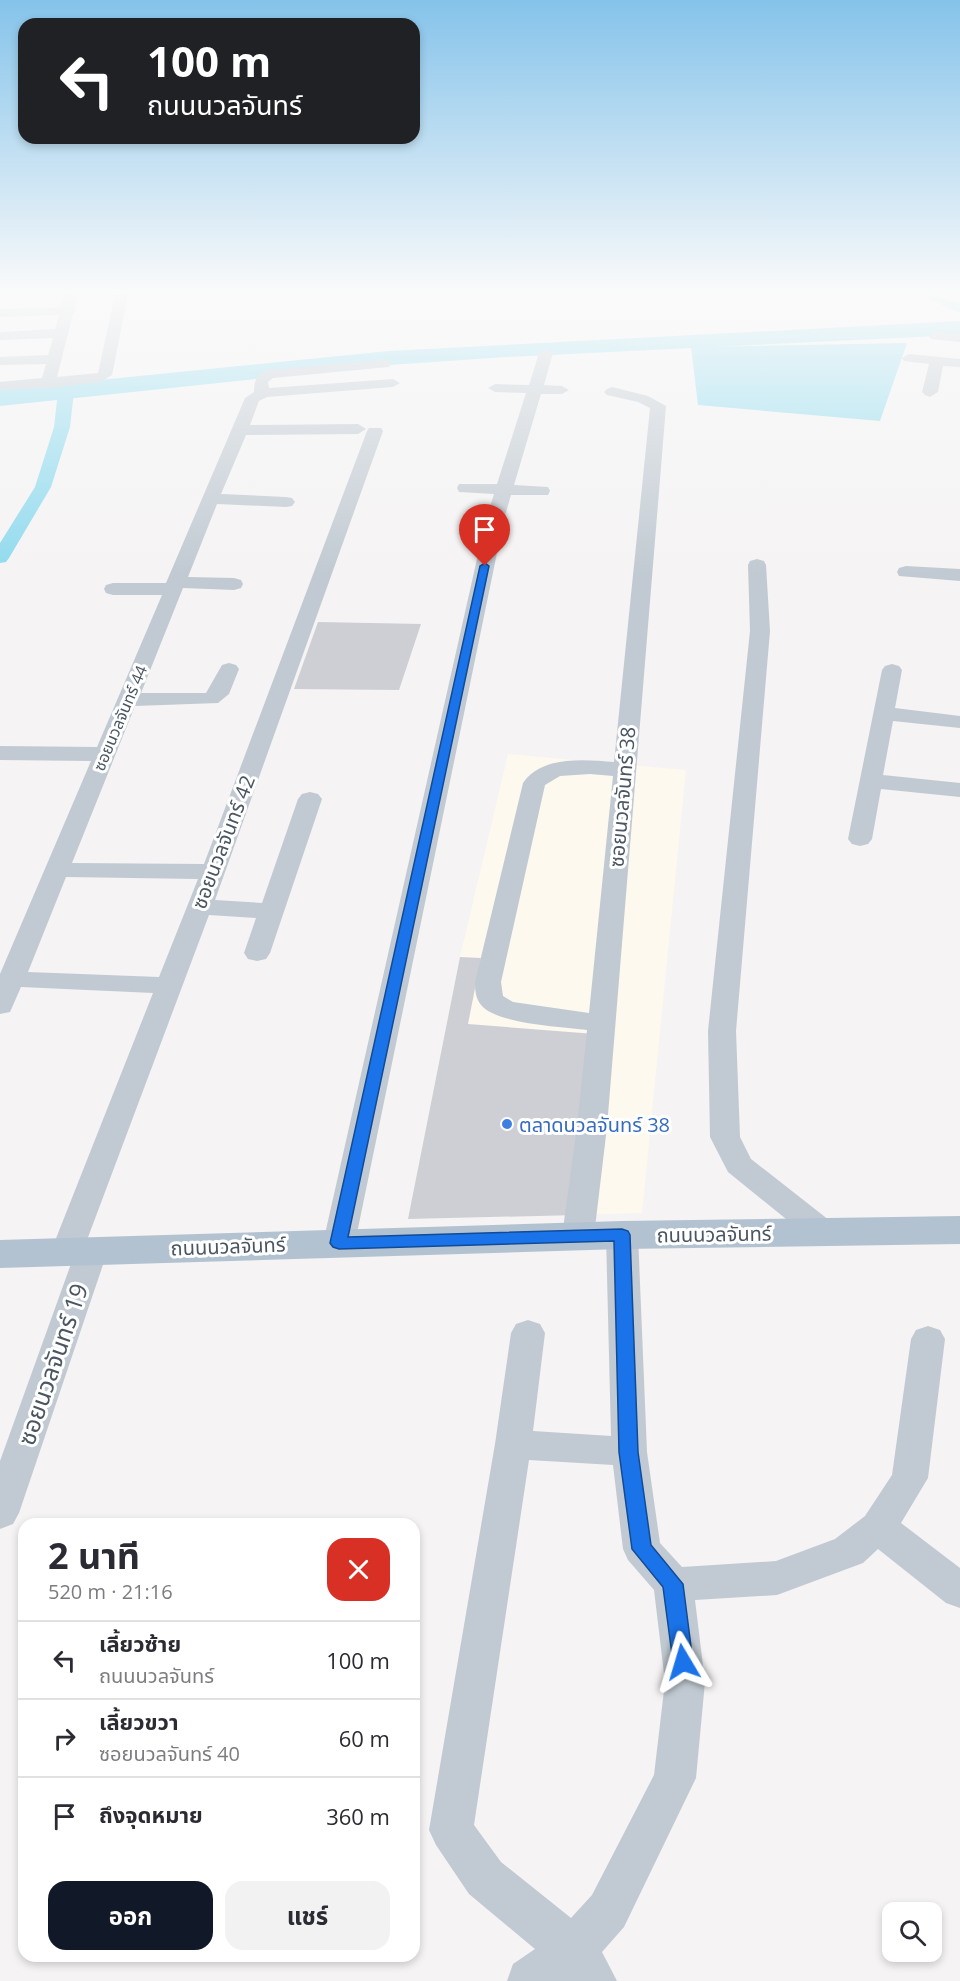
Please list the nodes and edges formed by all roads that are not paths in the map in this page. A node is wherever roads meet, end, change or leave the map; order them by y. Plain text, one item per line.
1 (262, 387) edge
2 (335, 387) edge
3 (931, 387) edge
4 (495, 388) dead end
5 (534, 389) junction
6 (562, 390) dead end
7 (612, 392) dead end
8 (930, 392) dead end
9 (262, 393) junction
10 (241, 430) junction
11 (465, 488) dead end
12 (503, 490) junction
13 (542, 491) dead end
14 (212, 499) junction
15 (286, 502) dead end
16 (758, 565) dead end
17 (906, 572) dead end
18 (960, 575) edge
19 (234, 584) dead end
20 (176, 586) junction
21 (113, 589) dead end
22 (229, 669) dead end
23 (892, 670) dead end
24 (128, 700) junction
25 (884, 713) junction
26 (960, 722) edge
27 (0, 753) edge
28 (105, 754) junction
29 (625, 770) junction
30 (871, 781) junction
31 (960, 790) edge
32 (310, 799) dead end
33 (860, 839) dead end
34 (57, 870) junction
35 (213, 872) junction
36 (199, 908) junction
37 (272, 911) junction
38 (257, 953) dead end
39 (11, 980) junction
40 (169, 986) junction
41 (0, 1006) edge
42 (601, 1023) junction
43 (960, 1230) edge
44 (823, 1232) junction
45 (622, 1235) junction
46 (578, 1236) junction
47 (339, 1243) junction
48 (80, 1250) junction
49 (0, 1254) edge
50 (528, 1333) dead end
51 (928, 1339) dead end
52 (513, 1444) junction
53 (629, 1452) junction
54 (0, 1513) edge
55 (878, 1527) junction
56 (673, 1584) junction
57 (960, 1591) edge
58 (584, 1965) edge
59 (530, 1981) edge

1 - 9 street, ซอยนวลจันทร์ 44
2 - 9 street
3 - 8 street
4 - 5 street
5 - 6 street
5 - 12 street
7 - 29 street, ซอยนวลจันทร์ 38
9 - 10 street, ซอยนวลจันทร์ 44
10 - 14 street, ซอยนวลจันทร์ 44
10 - 35 street, ซอยนวลจันทร์ 42
11 - 12 street
12 - 13 street
12 - 47 street
14 - 15 street
14 - 20 street, ซอยนวลจันทร์ 44
16 - 44 street
17 - 18 street
19 - 20 street
20 - 21 street
20 - 24 street, ซอยนวลจันทร์ 44
22 - 24 street
23 - 25 street
24 - 28 street, ซอยนวลจันทร์ 44
25 - 26 street
25 - 30 street
27 - 28 street
28 - 34 street, ซอยนวลจันทร์ 44
29 - 42 street, ซอยนวลจันทร์ 38
29 - 42 street
30 - 31 street
30 - 33 street
32 - 37 street
34 - 35 street
34 - 39 street, ซอยนวลจันทร์ 44
35 - 36 street, ซอยนวลจันทร์ 42
36 - 37 street
36 - 40 street, ซอยนวลจันทร์ 42
37 - 38 street
39 - 40 street
39 - 41 street, ซอยนวลจันทร์ 44
40 - 48 street, ซอยนวลจันทร์ 42
42 - 46 street, ซอยนวลจันทร์ 38
43 - 44 main road, ถนนนวลจันทร์
44 - 45 main road, ถนนนวลจันทร์
45 - 46 main road, ถนนนวลจันทร์
45 - 53 street
46 - 47 main road, ถนนนวลจันทร์
47 - 48 main road, ถนนนวลจันทร์
48 - 49 main road, ถนนนวลจันทร์
48 - 54 street, ซอยนวลจันทร์ 19
50 - 52 street
51 - 55 street
52 - 53 street
52 - 58 street
53 - 56 street
55 - 56 street
55 - 57 street
56 - 58 street
58 - 59 street

